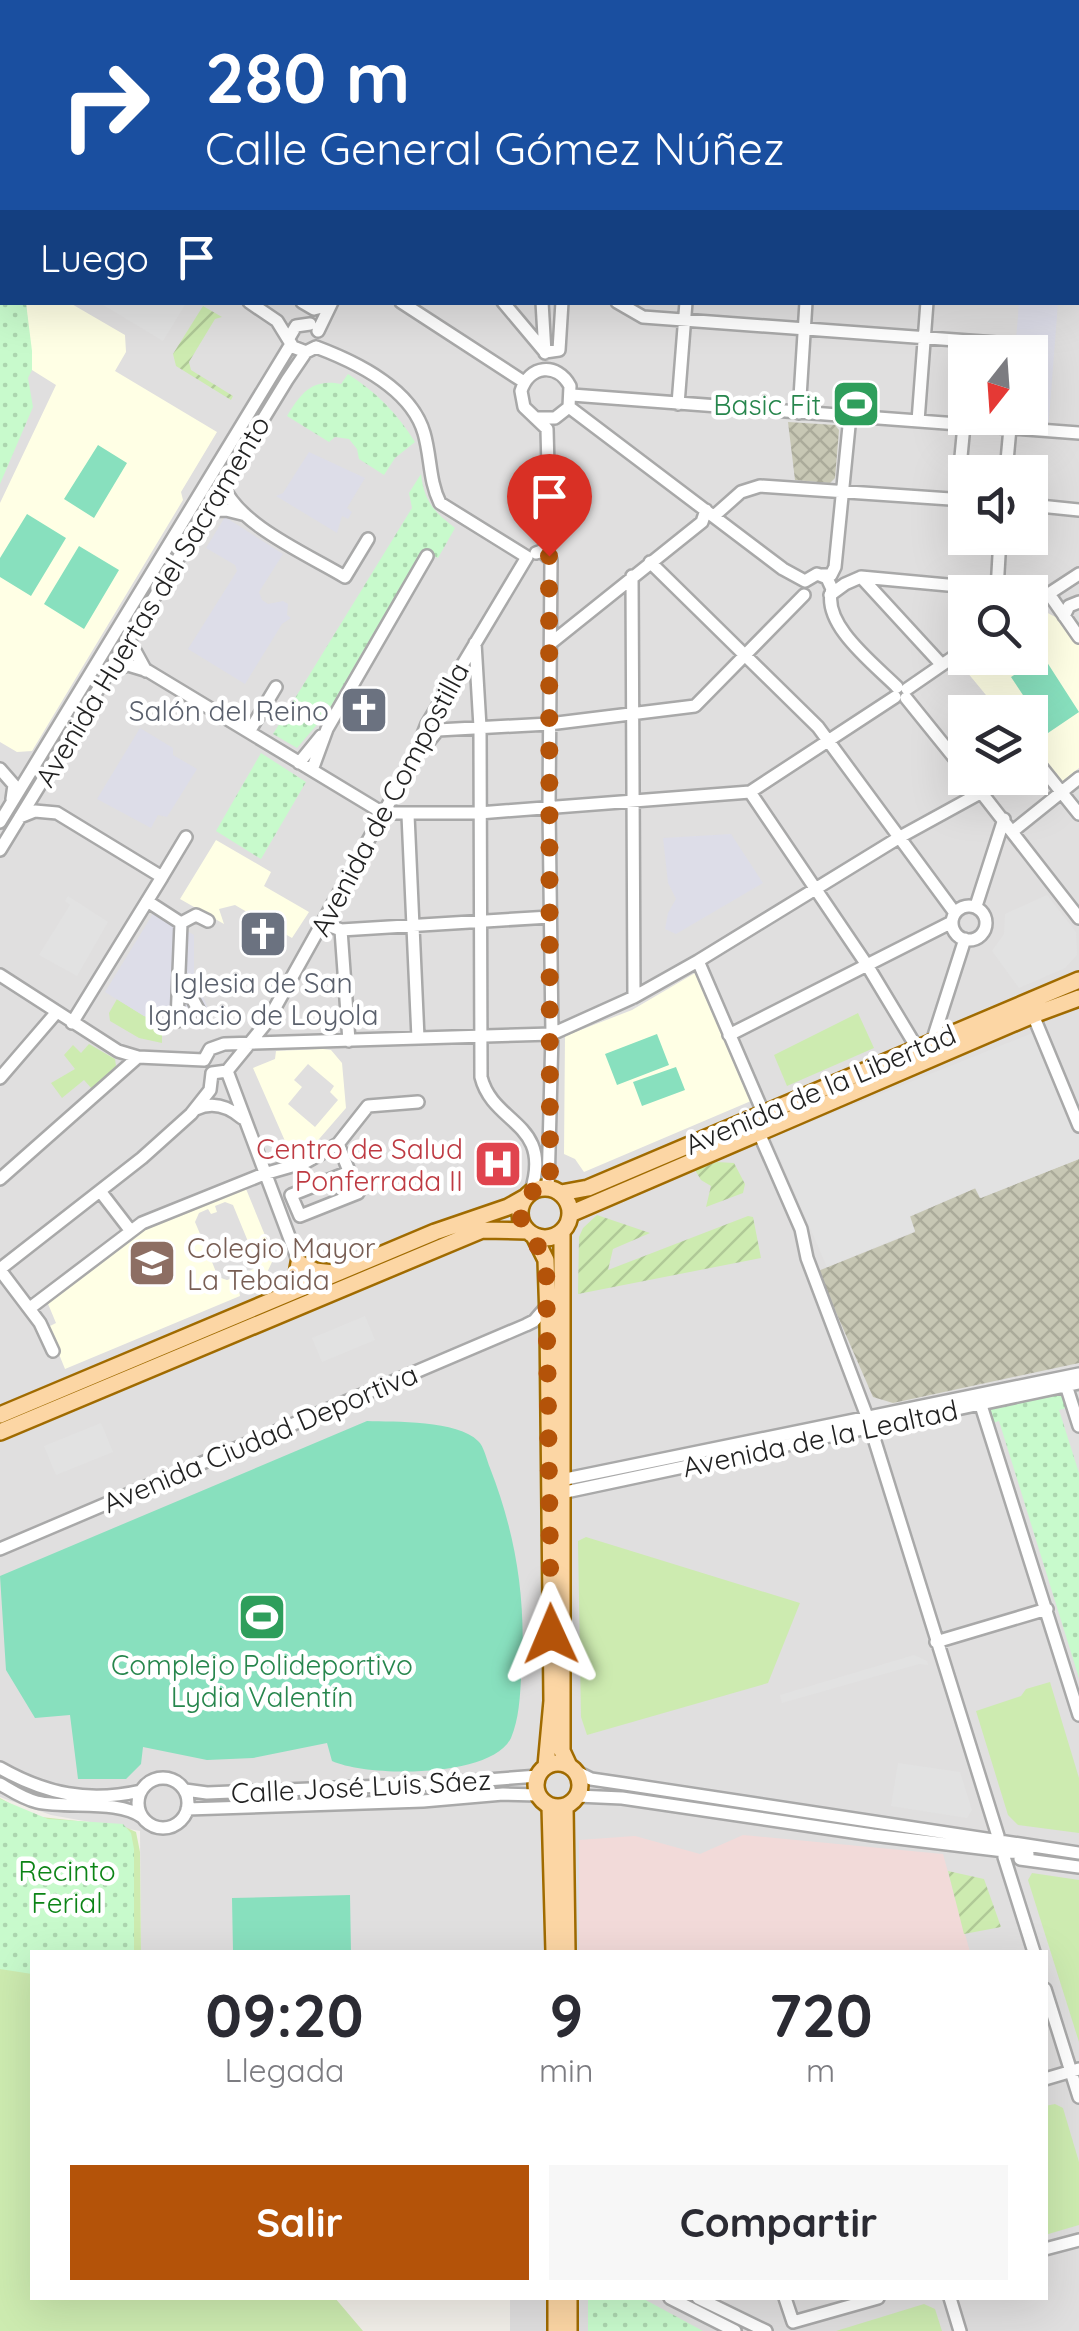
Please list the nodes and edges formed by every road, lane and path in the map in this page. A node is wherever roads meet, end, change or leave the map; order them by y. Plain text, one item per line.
1 (253, 305) edge
2 (407, 305) edge
3 (506, 305) edge
4 (542, 305) edge
5 (558, 305) edge
6 (622, 305) edge
7 (686, 305) edge
8 (806, 305) edge
9 (927, 305) edge
10 (319, 315) edge
11 (685, 320) junction
12 (804, 328) junction
13 (924, 337) junction
14 (948, 339) edge
15 (290, 341) junction
16 (311, 349) junction
17 (549, 351) junction
18 (550, 369) junction
19 (524, 382) junction
20 (570, 401) junction
21 (678, 404) junction
22 (799, 408) junction
23 (850, 416) junction
24 (537, 418) junction
25 (918, 421) junction
26 (948, 424) edge
27 (1048, 431) edge
28 (1079, 433) edge
29 (223, 485) junction
30 (844, 492) junction
31 (948, 499) edge
32 (1048, 507) edge
33 (1079, 510) edge
34 (207, 511) junction
35 (709, 513) junction
36 (242, 514) junction
37 (368, 539) dead end
38 (542, 552) junction
39 (427, 556) dead end
40 (527, 556) junction
41 (650, 562) junction
42 (822, 575) junction
43 (632, 576) junction
44 (862, 576) junction
45 (1077, 582) edge
46 (948, 585) edge
47 (804, 588) junction
48 (1048, 595) edge
49 (1048, 596) edge
50 (830, 597) junction
51 (1079, 602) edge
52 (1064, 616) junction
53 (1079, 637) edge
54 (128, 638) junction
55 (475, 643) junction
56 (551, 643) junction
57 (746, 657) junction
58 (948, 659) edge
59 (941, 664) junction
60 (111, 670) junction
61 (146, 671) junction
62 (276, 687) dead end
63 (901, 693) junction
64 (632, 714) junction
65 (550, 724) junction
66 (480, 727) junction
67 (328, 729) junction
68 (249, 732) junction
69 (829, 742) junction
70 (948, 750) edge
71 (38, 760) junction
72 (414, 760) junction
73 (299, 763) junction
74 (0, 770) edge
75 (312, 770) junction
76 (1048, 774) edge
77 (1079, 778) edge
78 (42, 782) junction
79 (1062, 791) junction
80 (750, 792) junction
81 (977, 795) edge
82 (984, 795) edge
83 (631, 800) junction
84 (10, 804) junction
85 (549, 808) junction
86 (57, 813) junction
87 (383, 813) junction
88 (479, 814) junction
89 (1079, 814) edge
90 (408, 816) junction
91 (20, 817) junction
92 (1004, 819) junction
93 (0, 822) edge
94 (1013, 831) junction
95 (186, 837) dead end
96 (900, 837) junction
97 (0, 850) edge
98 (162, 876) junction
99 (814, 890) junction
100 (146, 901) junction
101 (976, 906) junction
102 (550, 917) junction
103 (953, 917) junction
104 (1079, 918) edge
105 (478, 920) junction
106 (208, 921) dead end
107 (182, 923) junction
108 (323, 923) junction
109 (414, 924) junction
110 (341, 930) junction
111 (965, 939) junction
112 (698, 961) junction
113 (866, 966) junction
114 (180, 974) junction
115 (0, 975) edge
116 (1079, 980) edge
117 (634, 997) junction
118 (1079, 998) edge
119 (199, 1011) dead end
120 (56, 1013) junction
121 (1033, 1014) junction
122 (178, 1021) dead end
123 (267, 1022) junction
124 (72, 1023) junction
125 (479, 1034) junction
126 (552, 1034) junction
127 (729, 1035) junction
128 (418, 1038) junction
129 (278, 1041) junction
130 (348, 1041) junction
131 (253, 1042) junction
132 (925, 1045) junction
133 (214, 1048) junction
134 (138, 1057) junction
135 (204, 1060) junction
136 (222, 1072) junction
137 (0, 1078) edge
138 (418, 1102) dead end
139 (196, 1110) junction
140 (763, 1112) junction
141 (242, 1119) junction
142 (1079, 1126) edge
143 (759, 1132) junction
144 (338, 1144) junction
145 (349, 1172) junction
146 (264, 1174) junction
147 (0, 1179) edge
148 (554, 1190) junction
149 (100, 1192) junction
150 (527, 1195) junction
151 (570, 1214) junction
152 (130, 1230) junction
153 (562, 1232) junction
154 (530, 1233) junction
155 (299, 1263) junction
156 (0, 1270) edge
157 (339, 1273) junction
158 (283, 1297) junction
159 (547, 1306) junction
160 (30, 1308) junction
161 (520, 1327) junction
162 (548, 1336) junction
163 (53, 1351) dead end
164 (168, 1353) junction
165 (1079, 1374) edge
166 (1070, 1382) edge
167 (979, 1399) junction
168 (0, 1416) edge
169 (870, 1423) junction
170 (1079, 1426) edge
171 (0, 1432) edge
172 (561, 1486) junction
173 (0, 1548) edge
174 (1047, 1609) junction
175 (936, 1642) junction
176 (1079, 1715) edge
177 (0, 1768) edge
178 (572, 1769) junction
179 (542, 1771) junction
180 (0, 1784) edge
181 (185, 1790) junction
182 (141, 1791) junction
183 (558, 1801) junction
184 (187, 1809) junction
185 (142, 1817) junction
186 (998, 1836) junction
187 (962, 1840) junction
188 (1079, 1850) edge
189 (1004, 1857) junction
190 (1079, 1864) edge
191 (554, 1950) edge
192 (567, 1950) edge
193 (1033, 1950) edge
194 (1048, 1997) edge
195 (1075, 2070) edge
196 (1048, 2078) edge
197 (1079, 2097) edge
198 (1079, 2240) edge
199 (1048, 2248) edge
200 (556, 2300) edge
201 (569, 2300) edge
202 (674, 2300) edge
203 (702, 2300) edge
204 (784, 2300) edge
205 (872, 2300) edge
206 (951, 2300) edge
207 (788, 2327) edge
208 (556, 2331) edge
209 (569, 2331) edge
210 (735, 2331) edge
211 (766, 2331) edge
212 (960, 2331) edge

1 - 15 street
2 - 19 street
3 - 17 street
4 - 17 street
5 - 17 street
6 - 11 street
7 - 11 street
8 - 12 street
9 - 13 street
10 - 15 street, Avenida Huertas del Sacramento
10 - 16 street
11 - 12 street
11 - 21 street
12 - 13 street
12 - 22 street
13 - 14 street
13 - 25 street
15 - 16 street
15 - 71 street, Avenida Huertas del Sacramento
16 - 29 street, Avenida Huertas del Sacramento
16 - 40 street
17 - 18 street
18 - 19 street
18 - 20 street
19 - 24 street
20 - 21 street
20 - 24 street
20 - 35 street
21 - 22 street
22 - 23 street
23 - 25 street
23 - 30 street
24 - 38 street
25 - 26 street
27 - 28 street
29 - 34 street, Avenida Huertas del Sacramento
29 - 36 street
30 - 31 street
30 - 35 street
30 - 42 street
32 - 33 street
34 - 36 street
34 - 54 street, Avenida Huertas del Sacramento
35 - 41 street
35 - 47 street
36 - 37 street
38 - 40 street
38 - 56 street
39 - 67 street
40 - 55 street, Avenida de Compostilla
41 - 43 street
41 - 57 street
42 - 47 street
42 - 50 street
43 - 56 street
43 - 64 street
44 - 46 street
44 - 50 street
44 - 59 street
45 - 48 street
47 - 50 street
47 - 57 street
49 - 52 street
50 - 63 street
51 - 52 street
52 - 53 street
54 - 60 street, Avenida Huertas del Sacramento
54 - 61 street
55 - 66 street
55 - 72 street, Avenida de Compostilla
56 - 65 street
57 - 64 street
57 - 69 street
58 - 59 street
59 - 63 street
60 - 61 street
60 - 78 street, Avenida Huertas del Sacramento
61 - 68 street
62 - 68 street
63 - 69 street
63 - 70 street
64 - 65 street
64 - 83 street
65 - 66 street
65 - 85 street
66 - 72 street
66 - 88 street
67 - 73 street
67 - 75 street
68 - 73 street
69 - 80 street
69 - 96 street
71 - 74 street
71 - 84 street, Avenida Huertas del Sacramento
72 - 87 street, Avenida de Compostilla
73 - 75 street
74 - 84 street
75 - 87 street
76 - 79 street
77 - 79 street
78 - 86 street
78 - 91 street, Avenida Huertas del Sacramento
79 - 89 street
79 - 94 street
80 - 83 street
80 - 99 street
81 - 96 street
82 - 92 street
83 - 85 street
83 - 117 street
84 - 93 street, Avenida Huertas del Sacramento
85 - 88 street
85 - 102 street
86 - 91 street
86 - 98 street
87 - 90 street
87 - 108 street, Avenida de Compostilla
88 - 90 street
88 - 105 street
90 - 109 street
91 - 97 street, Avenida Huertas del Sacramento
92 - 94 street
92 - 101 street
94 - 104 street
95 - 98 street
96 - 99 street
96 - 103 street
98 - 100 street
99 - 112 street
99 - 113 street
100 - 107 street
100 - 124 street
101 - 103 street
101 - 111 street
102 - 105 street
102 - 126 street
103 - 111 street
103 - 113 street
105 - 109 street
105 - 125 street
106 - 107 street
107 - 114 street
108 - 110 street
108 - 123 street, Avenida de Compostilla
109 - 110 street
109 - 128 street
110 - 130 street
111 - 132 street
112 - 117 street
112 - 127 street
113 - 127 street
113 - 132 street
114 - 119 street
114 - 122 street
115 - 120 street
116 - 132 main road, Avenida de la Libertad
117 - 126 street
118 - 121 main road, Avenida de la Libertad
120 - 124 street
120 - 137 street
121 - 142 street
121 - 143 main road, Avenida de la Libertad
123 - 129 street
123 - 131 street, Avenida de Compostilla
124 - 134 street
125 - 126 street
125 - 128 street
125 - 150 street
126 - 148 street
127 - 140 street
128 - 130 street
129 - 130 street
129 - 131 street
131 - 133 street
131 - 136 street, Avenida de Compostilla
132 - 140 main road, Avenida de la Libertad
133 - 135 street
133 - 136 street
134 - 135 street
134 - 147 street
135 - 136 street
136 - 139 street, Avenida de Compostilla
136 - 141 street
138 - 144 street
139 - 141 street
139 - 149 street
140 - 148 main road, Avenida de la Libertad
141 - 146 street
143 - 151 main road, Avenida de la Libertad
143 - 169 street, Avenida de la Lealtad
144 - 145 street
144 - 146 street
145 - 145 street
146 - 152 street
146 - 155 street
148 - 150 main road
148 - 151 main road
149 - 152 street
149 - 156 street
150 - 154 main road
150 - 157 main road
151 - 153 main road
152 - 160 street
153 - 154 main road
153 - 172 main road
154 - 159 main road
154 - 164 main road
155 - 157 main road
155 - 158 main road
156 - 160 street
157 - 158 main road
158 - 164 main road
159 - 161 street, Avenida Ciudad Deportiva
159 - 162 main road
160 - 163 street
161 - 162 street
161 - 173 street, Avenida Ciudad Deportiva
162 - 179 main road
164 - 168 main road
164 - 171 main road
165 - 166 street, Avenida de la Lealtad
166 - 167 street, Avenida de la Lealtad
166 - 170 street
167 - 169 street, Avenida de la Lealtad
167 - 174 street
169 - 172 street, Avenida de la Lealtad
169 - 175 street
172 - 178 main road
174 - 175 street
174 - 176 street
175 - 186 street
177 - 182 street
178 - 179 main road
178 - 183 main road
178 - 187 street
179 - 181 street, Calle José Luis Sáez
179 - 183 main road
180 - 185 street
181 - 182 street
181 - 184 street
182 - 185 street
183 - 184 street, Calle José Luis Sáez
183 - 187 street, Calle José Luis Sáez
183 - 191 main road
183 - 192 main road
184 - 185 street
186 - 187 street
186 - 188 street
187 - 188 street
187 - 189 street
187 - 190 street
189 - 190 street
189 - 193 street
194 - 195 street
195 - 196 street
195 - 197 street
198 - 199 street
200 - 208 main road
201 - 209 main road
202 - 210 street
203 - 211 street
204 - 207 street
205 - 207 street
206 - 212 street

